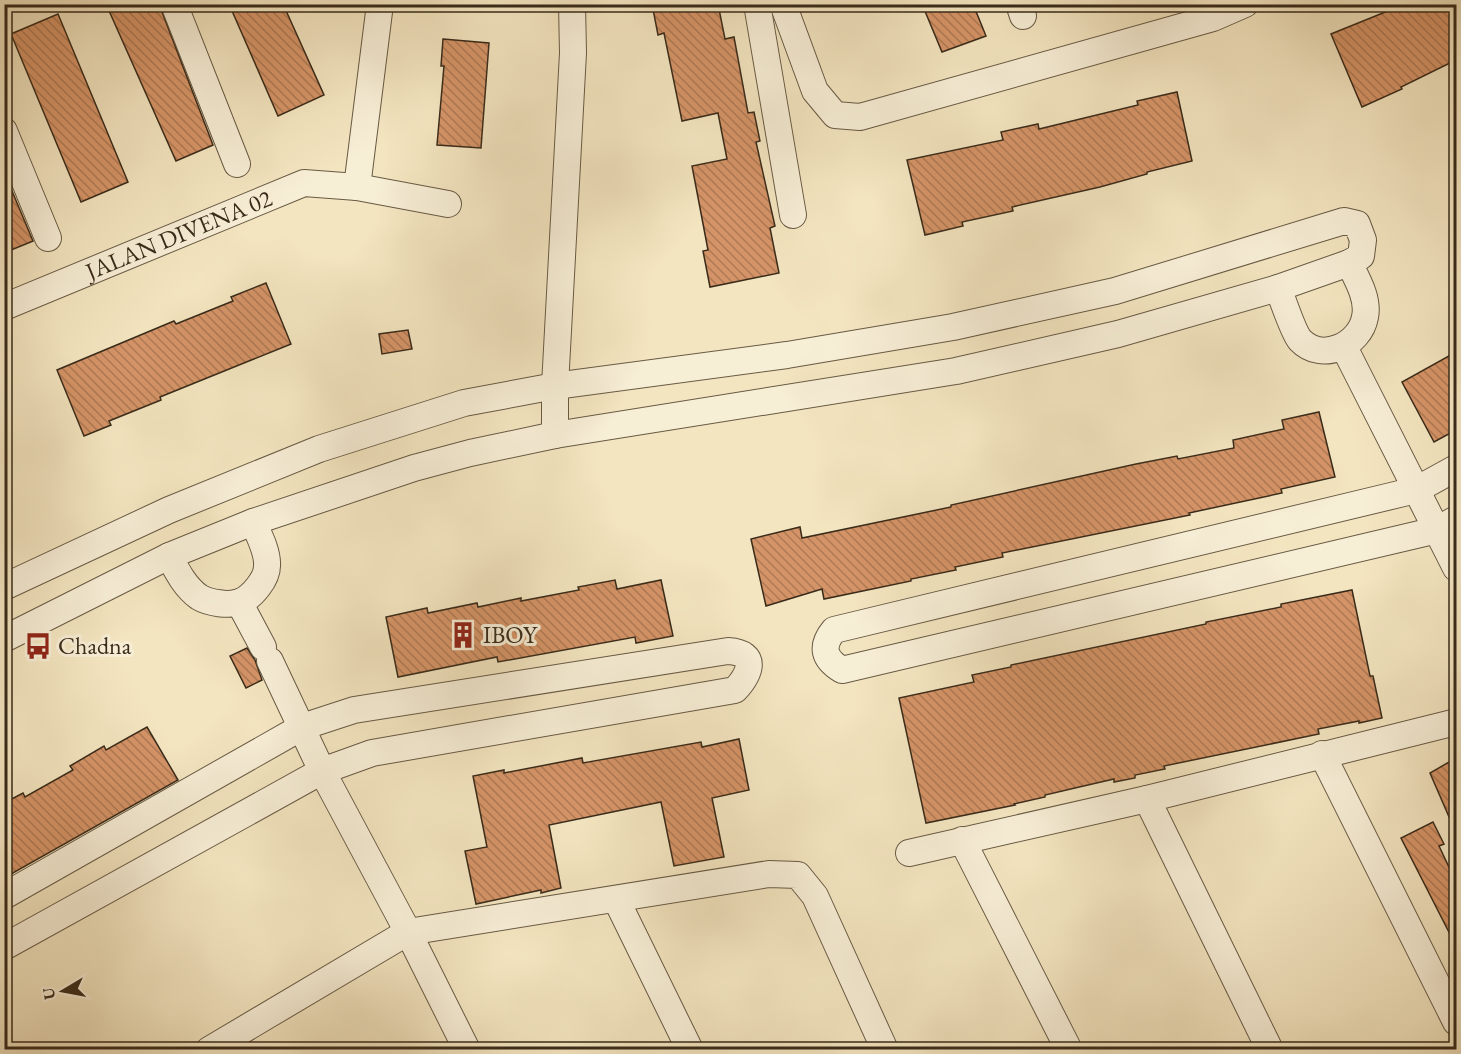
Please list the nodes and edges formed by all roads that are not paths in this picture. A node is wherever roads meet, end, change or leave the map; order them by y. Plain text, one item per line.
1 (174, 4) edge
2 (380, 4) edge
3 (572, 4) edge
4 (757, 4) edge
5 (783, 4) edge
6 (1245, 4) edge
7 (4, 131) edge
8 (237, 164) dead end
9 (357, 187) junction
10 (448, 204) dead end
11 (793, 215) dead end
12 (48, 238) dead end
13 (1349, 263) junction
14 (1278, 288) junction
15 (4, 307) edge
16 (1344, 346) junction
17 (555, 386) junction
18 (555, 435) junction
19 (1456, 468) edge
20 (1416, 490) junction
21 (254, 522) junction
22 (1447, 524) edge
23 (169, 556) junction
24 (1456, 568) edge
25 (4, 587) edge
26 (240, 602) junction
27 (4, 639) edge
28 (1456, 722) edge
29 (302, 727) junction
30 (1322, 754) junction
31 (322, 771) junction
32 (1147, 799) junction
33 (962, 840) junction
34 (909, 853) dead end
35 (4, 896) edge
36 (616, 899) junction
37 (408, 932) junction
38 (4, 947) edge
39 (1456, 1022) edge
40 (222, 1046) edge
41 (467, 1050) edge
42 (690, 1050) edge
43 (885, 1050) edge
44 (1069, 1050) edge
45 (1270, 1050) edge

1 - 8 street
2 - 9 street
3 - 17 street
4 - 11 street
5 - 6 street
7 - 12 street
9 - 10 street, JALAN DIVENA 02
9 - 15 street, JALAN DIVENA 02
13 - 14 street
13 - 16 street
13 - 17 street
14 - 16 street
14 - 18 street
16 - 20 street
17 - 18 street
17 - 25 street
18 - 21 street
19 - 20 street
20 - 22 street
20 - 22 street
21 - 23 street
21 - 26 street
22 - 24 street
23 - 26 street
23 - 27 street
26 - 29 street
28 - 30 street
29 - 31 street
29 - 31 street
29 - 35 street
30 - 32 street
30 - 39 street
31 - 37 street
31 - 38 street
32 - 33 street
32 - 45 street
33 - 34 street
33 - 44 street
36 - 37 street
36 - 42 street
36 - 43 street
37 - 40 street
37 - 41 street

